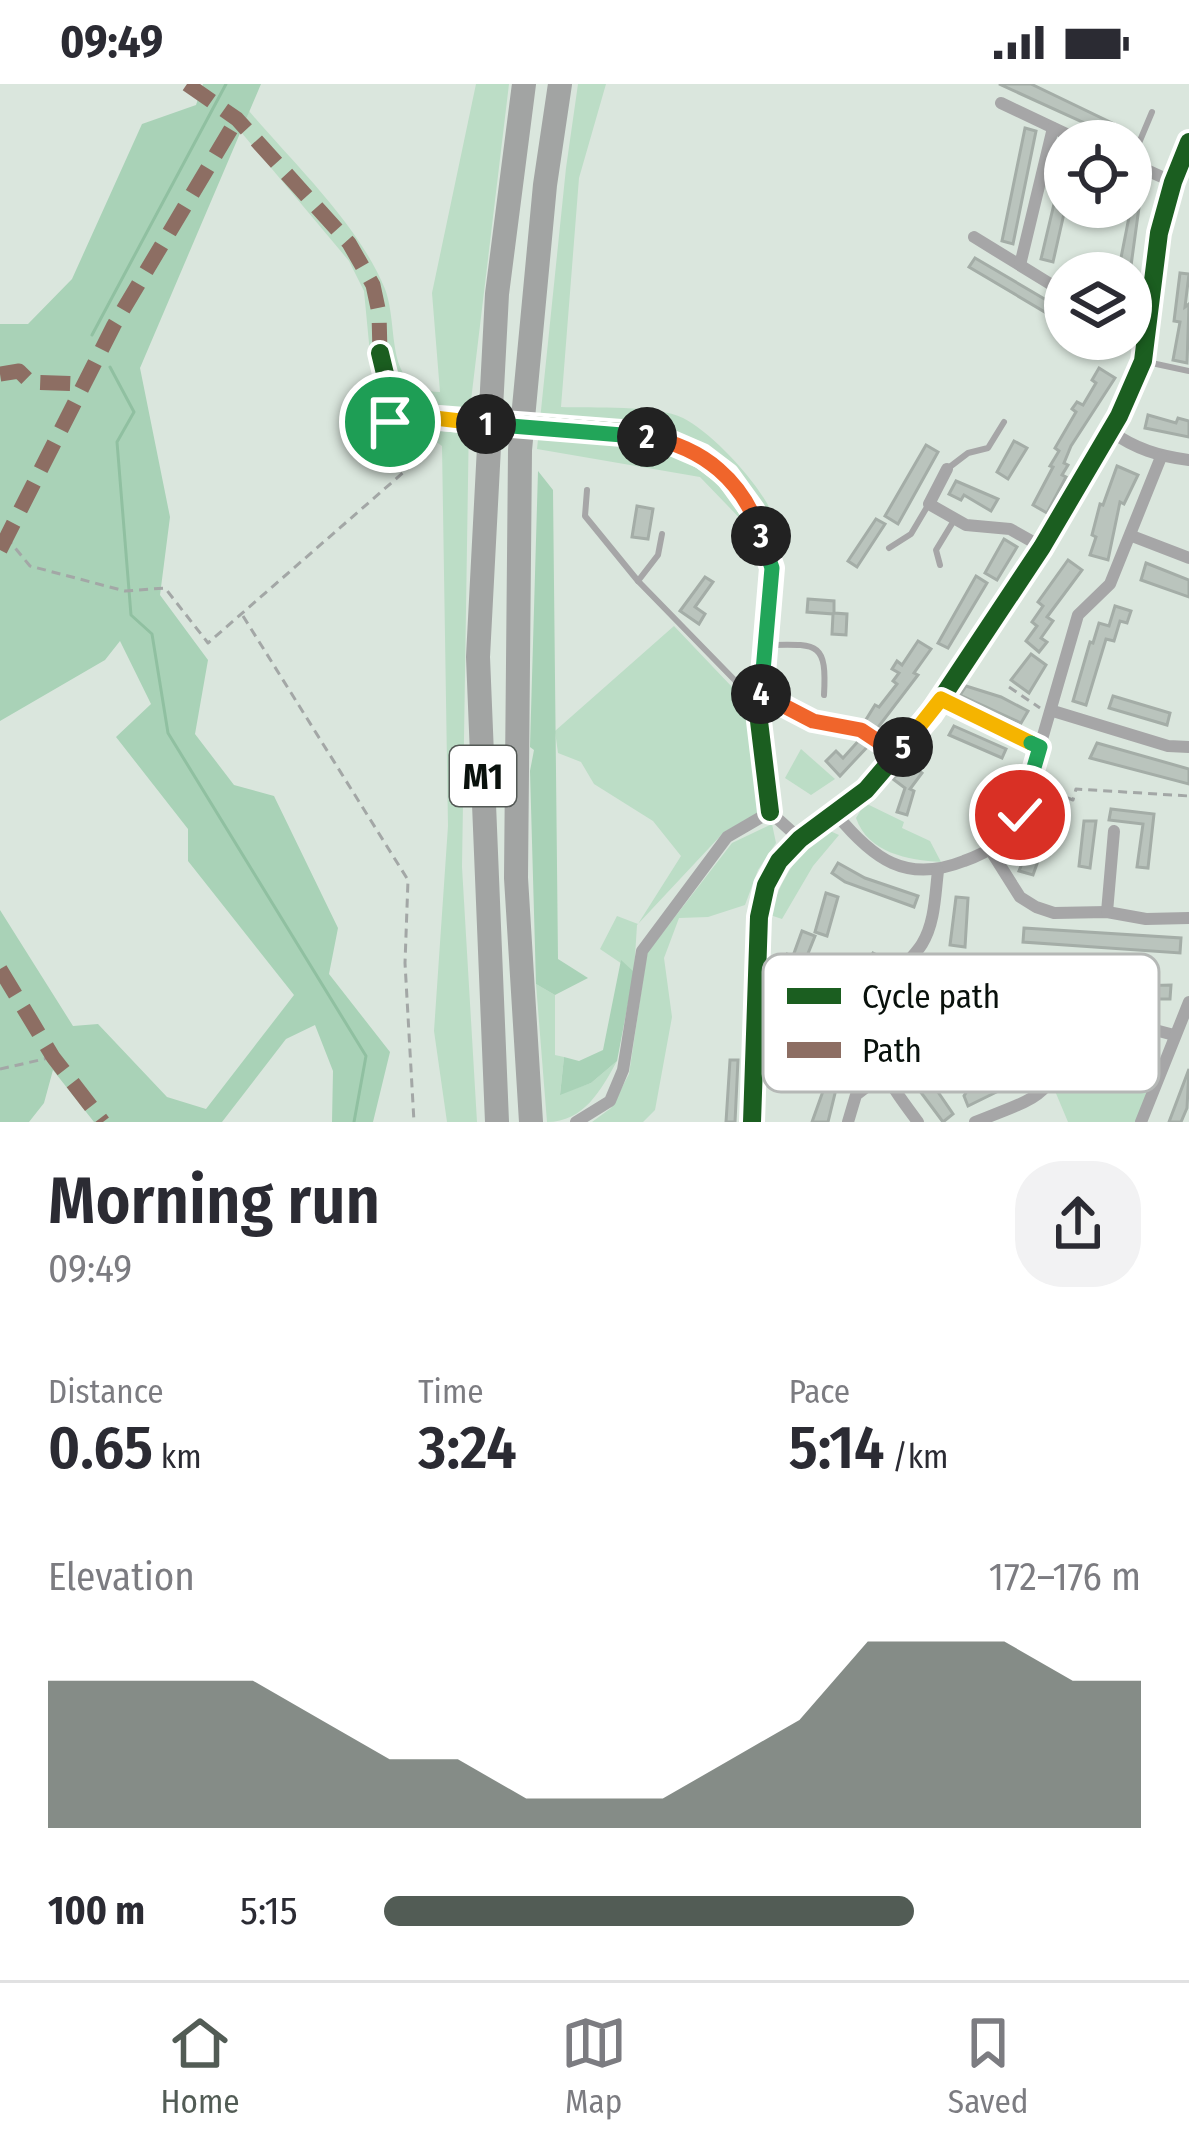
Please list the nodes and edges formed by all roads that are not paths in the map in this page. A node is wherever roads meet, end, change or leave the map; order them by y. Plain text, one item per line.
1 (524, 84) edge
2 (560, 84) edge
3 (1001, 103) dead end
4 (1151, 112) dead end
5 (1148, 120) edge
6 (1044, 124) edge
7 (1189, 142) edge
8 (1044, 166) edge
9 (1179, 182) edge
10 (974, 237) dead end
11 (1020, 266) junction
12 (1152, 271) edge
13 (1044, 280) edge
14 (1152, 352) edge
15 (380, 353) dead end
16 (1139, 360) edge
17 (1189, 370) edge
18 (1004, 422) dead end
19 (1110, 431) junction
20 (1161, 457) junction
21 (1189, 460) edge
22 (947, 469) joint
23 (586, 490) dead end
24 (928, 504) junction
25 (954, 518) junction
26 (662, 534) dead end
27 (1132, 536) junction
28 (1042, 547) junction
29 (890, 548) dead end
30 (1189, 558) edge
31 (940, 565) dead end
32 (638, 580) junction
33 (768, 645) junction
34 (824, 695) dead end
35 (760, 700) junction
36 (1052, 714) junction
37 (1189, 747) edge
38 (770, 812) junction
39 (836, 814) junction
40 (1114, 831) dead end
41 (800, 839) junction
42 (991, 851) junction
43 (938, 872) junction
44 (1107, 912) junction
45 (1189, 918) edge
46 (914, 954) edge
47 (1189, 1002) edge
48 (1159, 1030) edge
49 (1174, 1035) junction
50 (1159, 1076) edge
51 (860, 1092) edge
52 (895, 1092) edge
53 (1036, 1092) edge
54 (1153, 1092) edge
55 (531, 1113) edge
56 (496, 1114) edge
57 (576, 1122) edge
58 (752, 1122) edge
59 (848, 1122) edge
60 (918, 1122) edge
61 (975, 1122) edge
62 (1142, 1122) edge

1 - 56 highway, M1
2 - 55 highway, M1
3 - 6 street
4 - 5 lane
7 - 9 street
8 - 11 street
9 - 12 street
10 - 11 street
11 - 13 street
14 - 17 lane
15 - 33 street
16 - 19 street
18 - 22 lane
19 - 20 street
19 - 28 street
20 - 21 street
20 - 27 street
22 - 24 street
23 - 32 lane
24 - 25 street
24 - 29 lane
25 - 28 street
25 - 31 lane
26 - 32 lane
27 - 30 street
27 - 36 street
28 - 39 street
32 - 35 lane
33 - 34 lane
33 - 35 street
35 - 38 street
36 - 37 street
36 - 42 street
38 - 41 street
38 - 57 street
39 - 41 street
39 - 43 street
40 - 44 street
41 - 58 street
42 - 43 street
42 - 44 street
43 - 46 street
44 - 45 street
47 - 49 street
48 - 49 street
49 - 50 street
51 - 59 street
52 - 60 street
53 - 61 street
54 - 62 street

